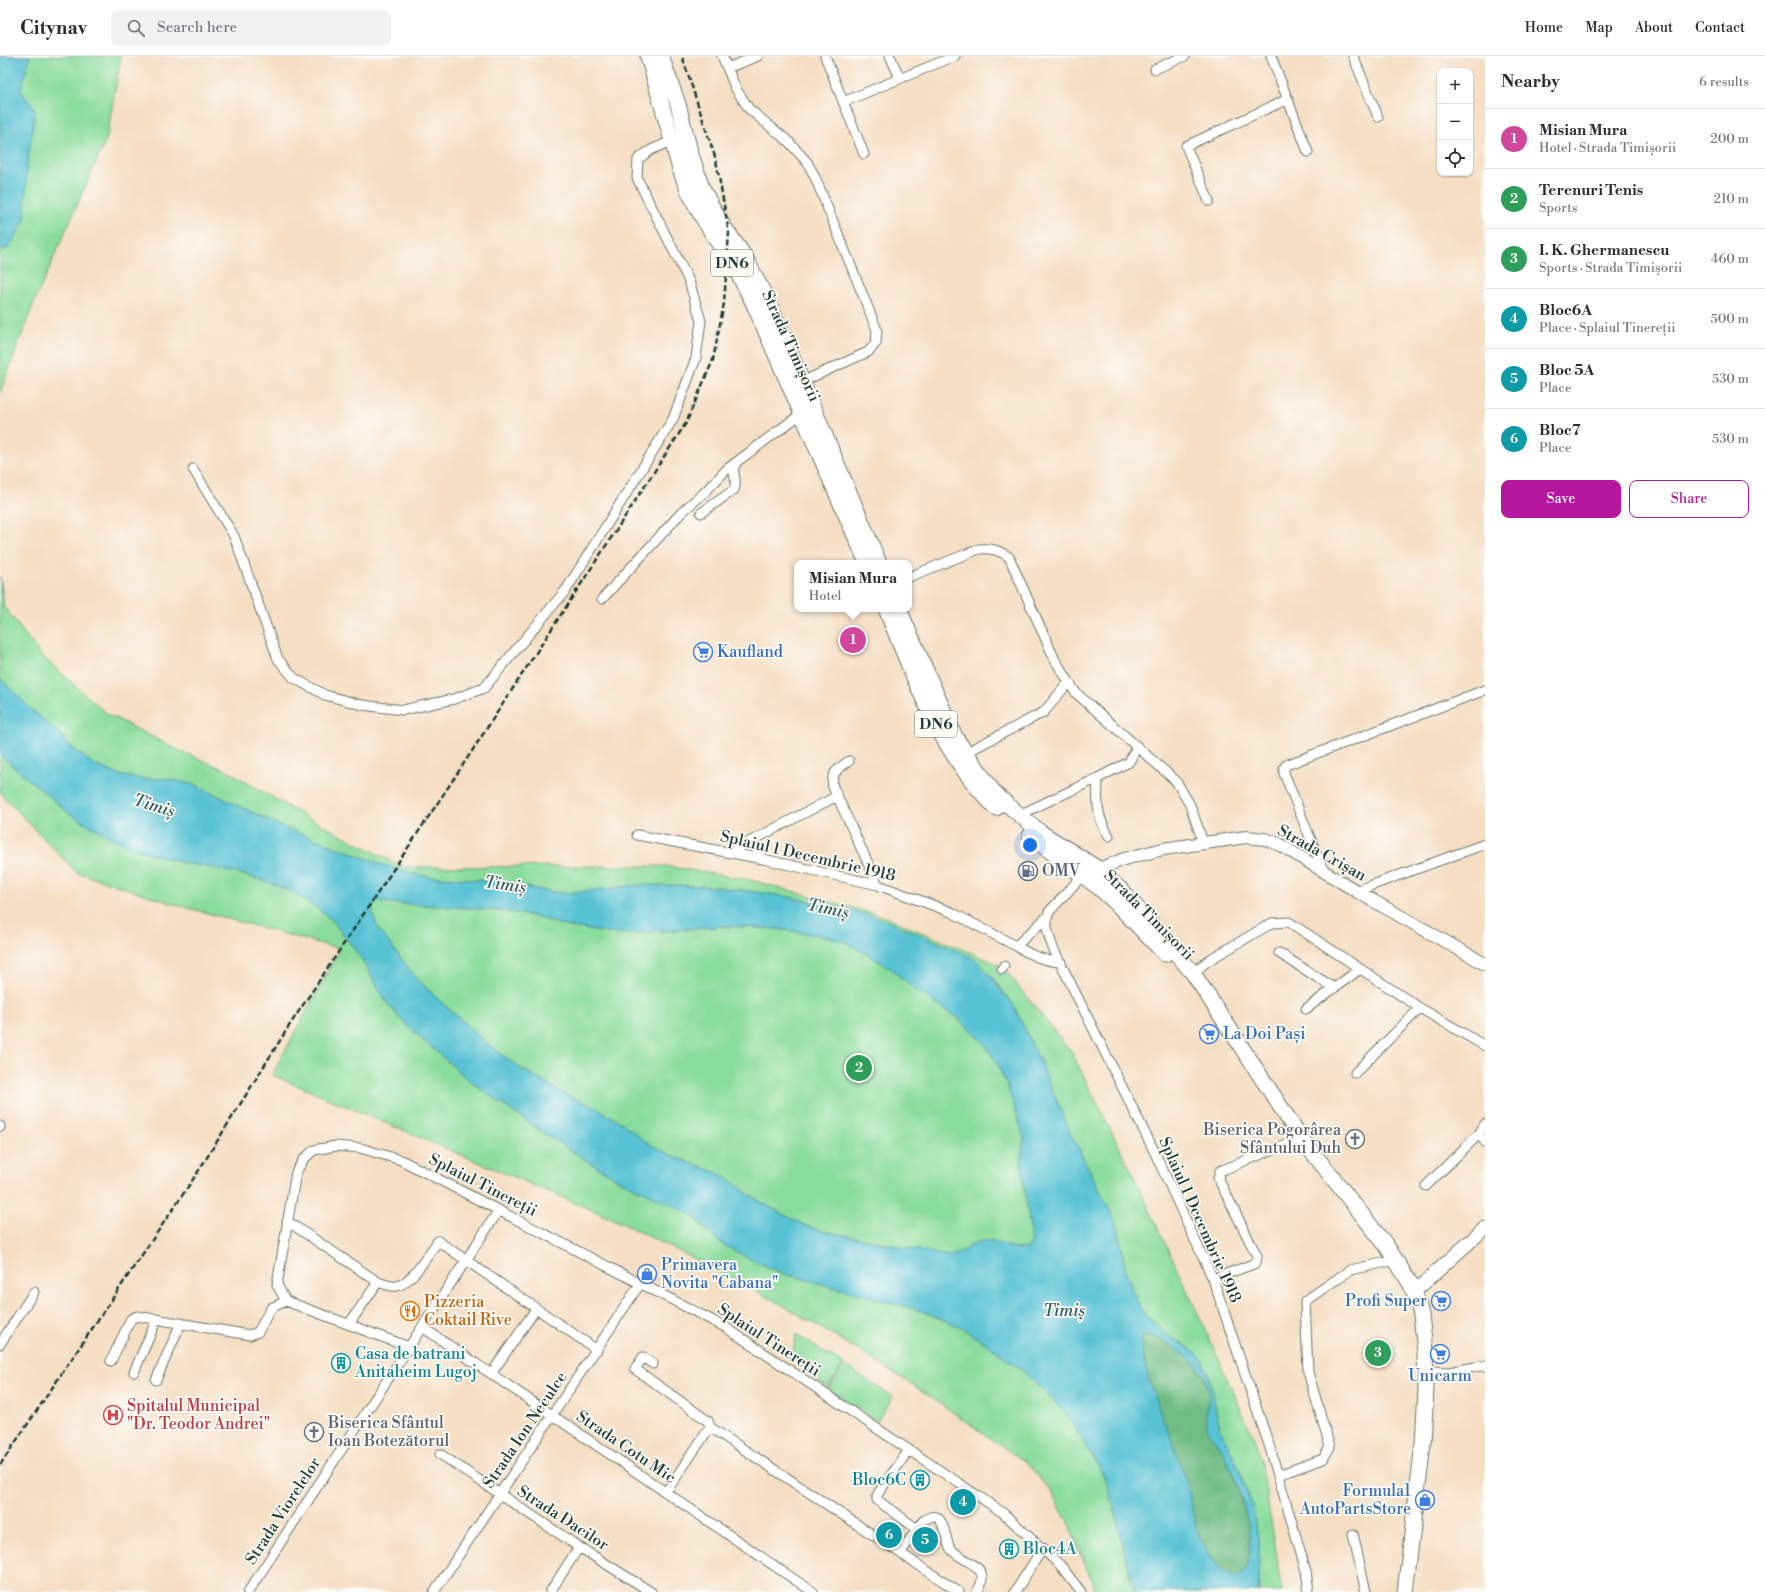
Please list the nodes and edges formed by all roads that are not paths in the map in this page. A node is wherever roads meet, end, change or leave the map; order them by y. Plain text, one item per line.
1 (648, 56) edge
2 (661, 56) edge
3 (722, 56) edge
4 (758, 56) edge
5 (825, 56) edge
6 (890, 56) edge
7 (955, 56) edge
8 (1185, 56) edge
9 (1271, 56) edge
10 (1353, 56) edge
11 (727, 68) junction
12 (1155, 69) dead end
13 (900, 78) junction
14 (1288, 99) junction
15 (843, 102) junction
16 (1378, 117) dead end
17 (686, 135) junction
18 (672, 141) junction
19 (1308, 152) dead end
20 (864, 154) dead end
21 (1209, 201) dead end
22 (797, 384) junction
23 (807, 410) junction
24 (737, 462) junction
25 (193, 469) dead end
26 (701, 513) dead end
27 (866, 560) edge
28 (878, 560) edge
29 (912, 576) edge
30 (602, 599) dead end
31 (887, 612) edge
32 (900, 612) edge
33 (1068, 682) junction
34 (1485, 690) edge
35 (1137, 746) junction
36 (964, 753) junction
37 (848, 761) dead end
38 (1098, 778) junction
39 (837, 796) junction
40 (1019, 815) junction
41 (637, 835) dead end
42 (1109, 836) dead end
43 (752, 841) junction
44 (1202, 842) junction
45 (1485, 844) edge
46 (730, 852) junction
47 (763, 859) junction
48 (1097, 868) junction
49 (1323, 870) junction
50 (1082, 876) junction
51 (878, 885) junction
52 (1356, 890) junction
53 (1046, 918) junction
54 (1016, 946) junction
55 (1279, 953) dead end
56 (1061, 962) junction
57 (1485, 964) edge
58 (1360, 969) junction
59 (1193, 973) junction
60 (1334, 988) junction
61 (1420, 1008) junction
62 (1306, 1009) dead end
63 (1223, 1018) junction
64 (1485, 1046) edge
65 (1355, 1073) dead end
66 (1485, 1124) edge
67 (1479, 1134) junction
68 (1301, 1138) junction
69 (1485, 1142) edge
70 (1426, 1186) dead end
71 (499, 1210) junction
72 (287, 1221) junction
73 (1485, 1228) edge
74 (1396, 1260) junction
75 (467, 1261) junction
76 (1213, 1279) junction
77 (378, 1282) junction
78 (640, 1284) junction
79 (34, 1292) dead end
80 (1414, 1292) junction
81 (286, 1301) junction
82 (536, 1309) junction
83 (156, 1319) junction
84 (181, 1323) junction
85 (349, 1324) junction
86 (422, 1328) junction
87 (0, 1344) edge
88 (409, 1347) junction
89 (597, 1350) junction
90 (111, 1361) dead end
91 (653, 1364) dead end
92 (1485, 1366) edge
93 (1426, 1371) junction
94 (134, 1372) dead end
95 (491, 1374) junction
96 (156, 1380) dead end
97 (553, 1416) junction
98 (710, 1427) junction
99 (909, 1450) junction
100 (440, 1454) dead end
101 (1278, 1475) junction
102 (666, 1492) junction
103 (499, 1494) junction
104 (917, 1529) junction
105 (1353, 1534) dead end
106 (579, 1547) junction
107 (1044, 1548) junction
108 (901, 1552) junction
109 (248, 1592) edge
110 (434, 1592) edge
111 (550, 1592) edge
112 (651, 1592) edge
113 (813, 1592) edge
114 (959, 1592) edge
115 (977, 1592) edge
116 (1015, 1592) edge
117 (1081, 1592) edge
118 (1309, 1592) edge
119 (1366, 1592) edge
120 (1405, 1592) edge

1 - 18 main road, Strada Timișorii / DN6
2 - 17 main road, Strada Timișorii / DN6
3 - 11 street
4 - 11 street
5 - 15 street
6 - 13 street
7 - 13 street
8 - 12 street
9 - 14 street
10 - 16 street
11 - 22 street
13 - 15 street
14 - 19 street
14 - 21 street
15 - 20 street
17 - 18 street
17 - 22 main road, Strada Timișorii / DN6
18 - 22 main road, Strada Timișorii / DN6
18 - 25 street
22 - 23 main road, Strada Timișorii / DN6
23 - 24 street
23 - 27 main road, Strada Timișorii / DN6
23 - 28 main road, Strada Timișorii / DN6
24 - 26 street
24 - 30 street
29 - 33 street
31 - 50 main road, Strada Timișorii / DN6
32 - 36 main road, Strada Timișorii / DN6
33 - 35 street
33 - 36 street
34 - 49 street
35 - 38 street
35 - 44 street
36 - 40 main road, Strada Timișorii / DN6
37 - 39 street
38 - 40 street
38 - 42 street
39 - 43 street
39 - 51 street
40 - 48 main road, Strada Timișorii / DN6
41 - 46 street, Splaiul 1 Decembrie 1918
43 - 46 street
43 - 47 street
44 - 48 street, Strada Crișan
44 - 49 street, Strada Crișan
45 - 52 street
46 - 47 street, Splaiul 1 Decembrie 1918
47 - 51 street, Splaiul 1 Decembrie 1918
48 - 50 street, Strada Crișan
48 - 59 main road, Strada Timișorii / DN6
49 - 52 street, Strada Crișan
50 - 53 street
50 - 63 main road, Strada Timișorii / DN6
51 - 54 street, Splaiul 1 Decembrie 1918
52 - 57 street, Strada Crișan
53 - 54 street
53 - 56 street, Splaiul 1 Decembrie 1918
54 - 56 street, Splaiul 1 Decembrie 1918
55 - 60 street
56 - 76 street, Splaiul 1 Decembrie 1918
58 - 59 street
58 - 60 street
58 - 61 street
59 - 63 main road, Strada Timișorii / DN6
60 - 62 street
61 - 64 street
61 - 65 street
63 - 68 main road, Strada Timișorii / DN6
66 - 67 street
67 - 69 street
67 - 70 street
68 - 74 main road, Strada Timișorii / DN6
68 - 76 street
71 - 72 street, Splaiul Tinereții
71 - 75 street, Strada Viorelelor
71 - 78 street, Splaiul Tinereții
72 - 77 street
72 - 81 street
73 - 80 main road
74 - 80 main road, Strada Timișorii / DN6
74 - 101 street
75 - 77 street
75 - 82 street
75 - 86 street, Strada Viorelelor
76 - 101 street, Splaiul 1 Decembrie 1918
77 - 85 street
78 - 89 street, Strada Ion Neculce
78 - 99 street, Splaiul Tinereții
79 - 87 street
80 - 93 main road, Strada Timișorii / DN6
81 - 84 street
81 - 85 street
82 - 89 street
82 - 95 street
83 - 84 street
83 - 90 street
83 - 94 street
84 - 96 street
85 - 88 street
86 - 88 street, Strada Viorelelor
86 - 95 street, Strada Cotu Mic
88 - 109 street, Strada Viorelelor
89 - 97 street, Strada Ion Neculce
91 - 98 street
92 - 93 street
93 - 120 main road, Strada Timișorii / DN6
95 - 97 street, Strada Cotu Mic
97 - 102 street, Strada Cotu Mic
97 - 103 street, Strada Ion Neculce
98 - 102 street
98 - 108 street
99 - 104 street
99 - 107 street, Splaiul Tinereții
100 - 103 street, Strada Dacilor
101 - 118 street, Splaiul 1 Decembrie 1918
102 - 113 street, Strada Cotu Mic
103 - 106 street, Strada Dacilor
103 - 110 street, Strada Ion Neculce
104 - 108 street
104 - 115 street
105 - 119 street
106 - 111 street
106 - 112 street, Strada Dacilor
107 - 116 street
107 - 117 street, Splaiul Tinereții
108 - 114 street

